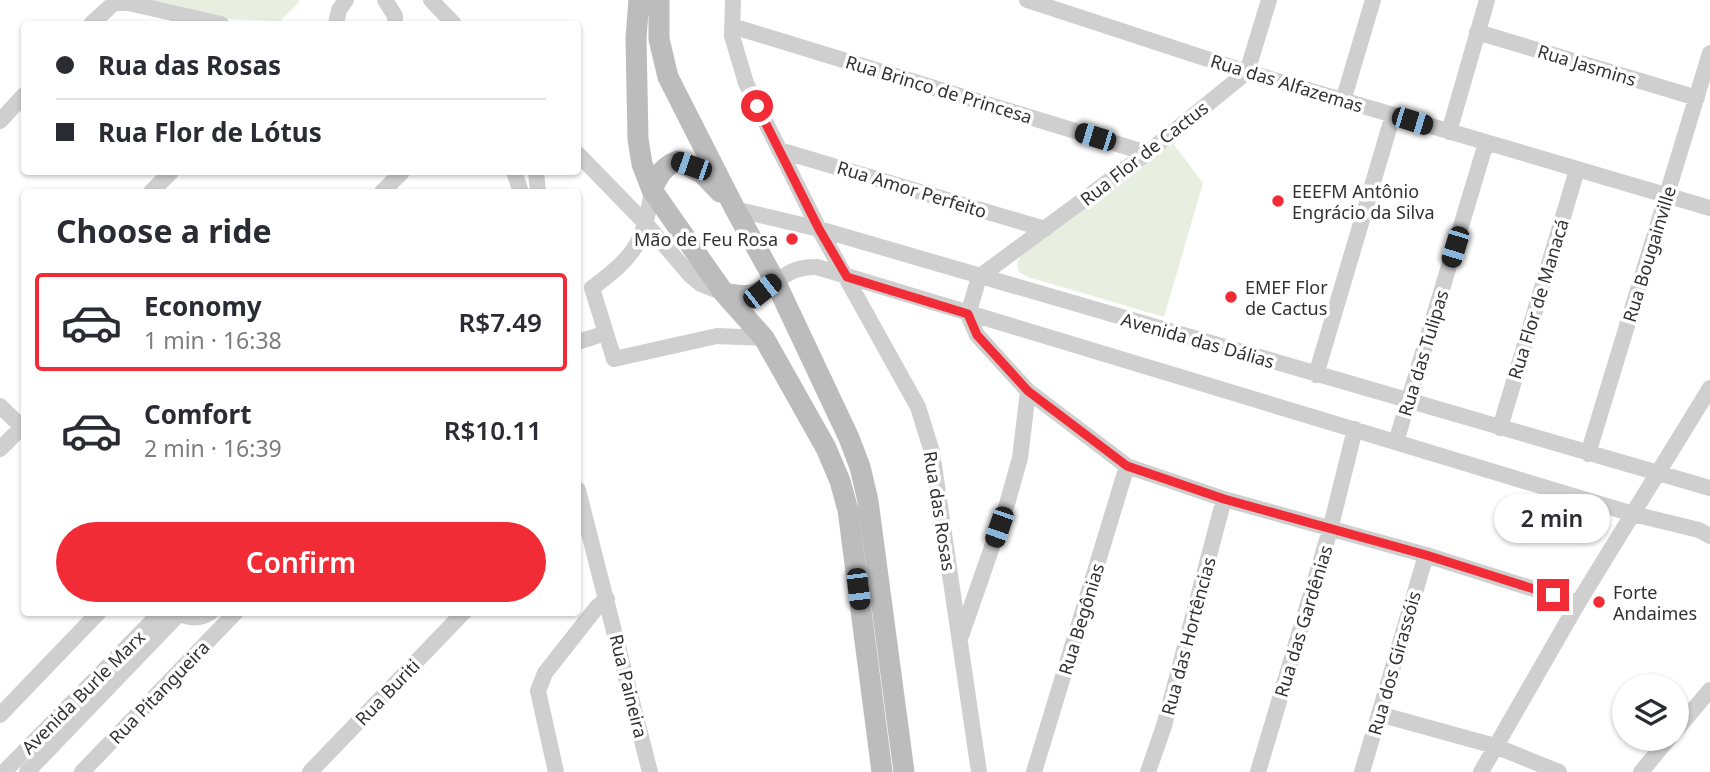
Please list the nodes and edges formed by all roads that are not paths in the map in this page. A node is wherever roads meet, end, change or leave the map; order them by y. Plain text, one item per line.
1 (346, 0) edge
2 (385, 0) edge
3 (431, 0) edge
4 (639, 0) edge
5 (659, 0) edge
6 (733, 0) edge
7 (1027, 0) edge
8 (1269, 0) edge
9 (1373, 0) edge
10 (1487, 0) edge
11 (94, 21) edge
12 (208, 21) edge
13 (337, 21) edge
14 (397, 21) edge
15 (451, 21) edge
16 (732, 26) junction
17 (1477, 32) junction
18 (1710, 53) edge
19 (1247, 72) junction
20 (21, 98) edge
21 (1697, 98) junction
22 (1343, 100) junction
23 (1393, 115) junction
24 (0, 121) edge
25 (1449, 132) junction
26 (1486, 143) junction
27 (779, 150) junction
28 (1147, 153) junction
29 (581, 157) edge
30 (1577, 170) junction
31 (168, 175) edge
32 (399, 175) edge
33 (153, 189) edge
34 (385, 189) edge
35 (652, 190) junction
36 (1668, 195) junction
37 (1710, 208) edge
38 (735, 209) junction
39 (647, 225) junction
40 (819, 229) junction
41 (1045, 229) junction
42 (847, 277) junction
43 (979, 277) junction
44 (775, 281) junction
45 (585, 292) edge
46 (724, 293) junction
47 (968, 314) junction
48 (606, 333) junction
49 (764, 338) junction
50 (581, 341) edge
51 (1316, 375) junction
52 (1710, 388) edge
53 (1028, 391) junction
54 (1409, 402) junction
55 (0, 406) edge
56 (21, 426) edge
57 (1500, 428) junction
58 (1355, 429) junction
59 (21, 430) edge
60 (1395, 442) junction
61 (0, 449) edge
62 (1588, 454) junction
63 (1127, 466) junction
64 (1660, 473) junction
65 (1710, 488) edge
66 (1224, 499) junction
67 (581, 504) edge
68 (1633, 514) junction
69 (1330, 530) junction
70 (1710, 536) edge
71 (1426, 555) junction
72 (607, 599) junction
73 (1578, 603) junction
74 (95, 616) edge
75 (157, 616) edge
76 (175, 616) edge
77 (460, 616) edge
78 (230, 618) edge
79 (960, 638) junction
80 (1710, 691) edge
81 (1379, 714) junction
82 (0, 715) edge
83 (1689, 715) edge
84 (1495, 746) junction
85 (1658, 751) edge
86 (551, 769) edge
87 (4, 772) edge
88 (26, 772) edge
89 (82, 772) edge
90 (310, 772) edge
91 (650, 772) edge
92 (882, 772) edge
93 (904, 772) edge
94 (979, 772) edge
95 (1034, 772) edge
96 (1148, 772) edge
97 (1258, 772) edge
98 (1362, 772) edge
99 (1481, 772) edge
100 (1559, 772) edge
101 (1641, 772) edge

1 - 13 street
2 - 14 street
3 - 15 street
4 - 35 main road
5 - 38 main road
6 - 16 street, Rua das Rosas
7 - 19 street, Rua das Alfazemas
8 - 19 street
9 - 22 street
10 - 17 street
11 - 12 street
16 - 27 street, Rua das Rosas
16 - 28 street, Rua Brinco de Princesa
17 - 21 street, Rua Jasmins
17 - 25 street
18 - 21 street, Rua Bougainville
19 - 22 street, Rua das Alfazemas
19 - 28 street, Rua Flor de Cactus
20 - 24 street
21 - 36 street, Rua Bougainville
22 - 23 street, Rua das Alfazemas
23 - 25 street, Rua das Alfazemas
23 - 51 street
25 - 26 street, Rua das Alfazemas
26 - 30 street, Rua das Alfazemas
26 - 54 street, Rua das Tulipas
27 - 40 street, Rua das Rosas
27 - 41 street, Rua Amor Perfeito
28 - 41 street, Rua Flor de Cactus
29 - 39 street
30 - 36 street, Rua das Alfazemas
30 - 57 street, Rua Flor de Manacá
31 - 33 street
32 - 34 street
35 - 38 main road
35 - 39 street
35 - 46 main road
36 - 37 street, Rua das Alfazemas
36 - 62 street, Rua Bougainville
38 - 40 street, Avenida das Dálias
38 - 44 main road
39 - 45 street
39 - 46 street
40 - 42 street, Rua das Rosas
40 - 43 street, Avenida das Dálias
41 - 43 street, Rua Flor de Cactus
42 - 44 street
42 - 47 street
42 - 79 street, Rua das Rosas
43 - 47 street
43 - 51 street, Avenida das Dálias
44 - 46 main road
44 - 93 main road
45 - 48 street
46 - 49 main road
47 - 53 street
47 - 58 street
48 - 49 street
48 - 50 street
49 - 92 main road
51 - 54 street, Avenida das Dálias
52 - 64 street
53 - 63 street
53 - 79 street
54 - 57 street, Avenida das Dálias
54 - 60 street, Rua das Tulipas
55 - 56 street
57 - 62 street, Avenida das Dálias
58 - 60 street
58 - 69 street, Rua das Gardênias
59 - 61 street
60 - 68 street
62 - 64 street, Avenida das Dálias
63 - 66 street
63 - 95 street, Rua Begônias
64 - 65 street, Avenida das Dálias
64 - 68 street
66 - 69 street
66 - 96 street, Rua das Hortências
67 - 72 street, Rua Paineira
68 - 70 street
68 - 73 street
69 - 71 street
69 - 97 street, Rua das Gardênias
71 - 73 street
71 - 81 street, Rua dos Girassóis
72 - 86 street
72 - 91 street, Rua Paineira
73 - 84 street
74 - 82 street
75 - 87 street, Avenida Burle Marx
76 - 88 street, Avenida Burle Marx
77 - 90 street, Rua Buriti
78 - 89 street, Rua Pitangueira
79 - 94 street, Rua das Rosas
80 - 83 street
81 - 84 street
81 - 98 street, Rua dos Girassóis
84 - 99 street
84 - 100 street
85 - 101 street

